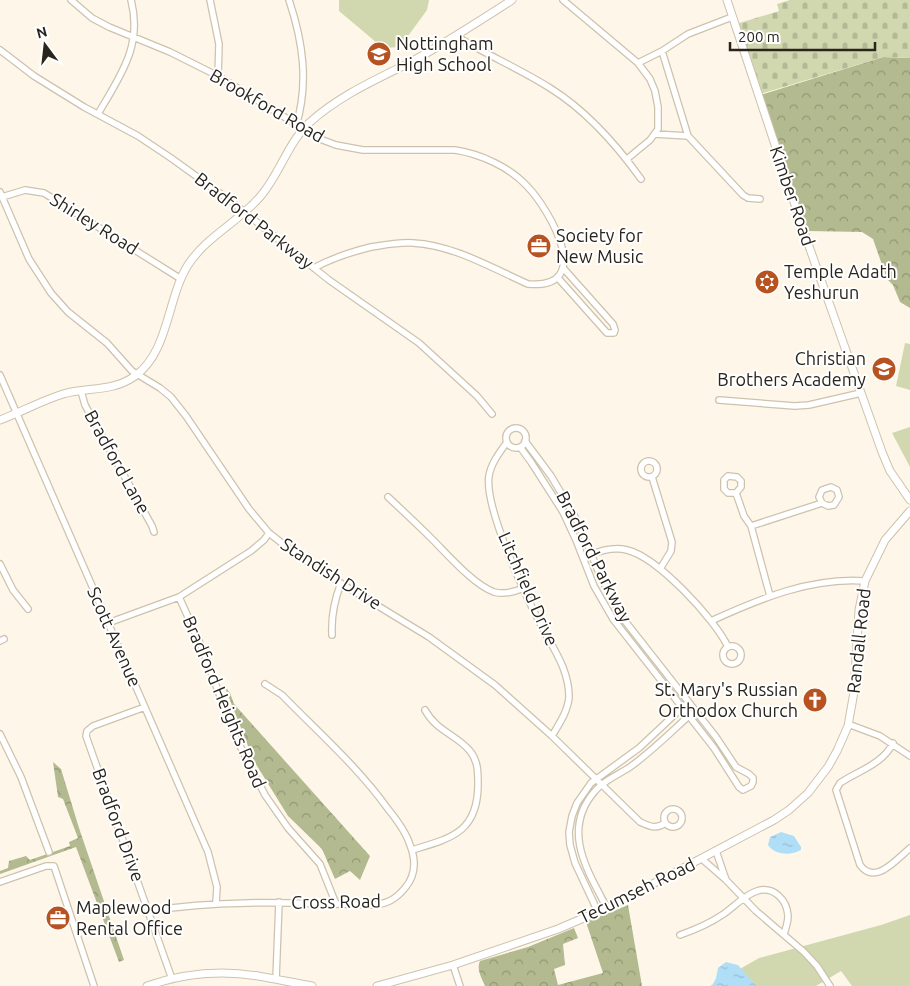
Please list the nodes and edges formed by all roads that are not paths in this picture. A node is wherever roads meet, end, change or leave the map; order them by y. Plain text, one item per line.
1 (71, 0) edge
2 (132, 0) edge
3 (210, 0) edge
4 (289, 0) edge
5 (512, 0) edge
6 (563, 0) edge
7 (726, 0) edge
8 (732, 17) junction
9 (456, 36) junction
10 (134, 38) junction
11 (0, 50) edge
12 (662, 51) junction
13 (638, 63) junction
14 (218, 76) junction
15 (98, 114) junction
16 (296, 126) junction
17 (303, 130) junction
18 (655, 134) junction
19 (688, 136) junction
20 (627, 159) junction
21 (641, 179) dead end
22 (1, 194) edge
23 (760, 200) dead end
24 (244, 213) junction
25 (314, 268) junction
26 (564, 269) junction
27 (558, 278) junction
28 (180, 279) junction
29 (138, 374) junction
30 (0, 375) edge
31 (81, 391) junction
32 (861, 394) junction
33 (719, 400) dead end
34 (16, 412) junction
35 (492, 414) dead end
36 (0, 420) edge
37 (525, 441) junction
38 (507, 442) junction
39 (520, 447) junction
40 (652, 477) dead end
41 (736, 494) dead end
42 (388, 497) dead end
43 (910, 500) edge
44 (822, 503) dead end
45 (910, 511) edge
46 (751, 526) junction
47 (154, 532) dead end
48 (269, 533) junction
49 (591, 554) junction
50 (583, 558) junction
51 (0, 564) edge
52 (660, 569) junction
53 (865, 581) junction
54 (341, 583) junction
55 (524, 588) junction
56 (770, 596) junction
57 (179, 597) junction
58 (28, 608) dead end
59 (711, 621) junction
60 (108, 623) junction
61 (332, 635) dead end
62 (728, 647) dead end
63 (266, 684) dead end
64 (689, 702) junction
65 (145, 707) junction
66 (682, 708) junction
67 (425, 710) dead end
68 (695, 710) junction
69 (688, 716) junction
70 (848, 724) junction
71 (0, 734) edge
72 (552, 736) junction
73 (893, 743) junction
74 (2, 745) edge
75 (910, 756) edge
76 (596, 778) junction
77 (602, 784) junction
78 (665, 823) dead end
79 (910, 848) edge
80 (412, 850) junction
81 (716, 851) junction
82 (49, 852) dead end
83 (702, 859) junction
84 (726, 880) junction
85 (0, 882) edge
86 (744, 899) junction
87 (279, 902) junction
88 (216, 903) junction
89 (336, 904) junction
90 (607, 908) junction
91 (149, 911) junction
92 (598, 912) junction
93 (784, 934) junction
94 (680, 935) dead end
95 (453, 965) junction
96 (172, 979) junction
97 (276, 979) junction
98 (94, 986) edge
99 (147, 986) edge
100 (312, 986) edge
101 (377, 986) edge
102 (460, 986) edge
103 (830, 986) edge

1 - 10 street, Brookford Road
2 - 10 street
3 - 14 street
4 - 16 street
5 - 9 street
6 - 13 street
7 - 8 street, Kimber Road
8 - 12 street
8 - 32 street, Kimber Road
9 - 17 street
9 - 20 street
10 - 14 street, Brookford Road
10 - 15 street
11 - 15 street, Bradford Parkway
12 - 13 street
12 - 19 street
13 - 18 street
14 - 16 street, Brookford Road
15 - 24 street, Bradford Parkway
16 - 17 street, Brookford Road
17 - 24 street
17 - 26 street, Brookford Road
18 - 19 street
18 - 20 street
19 - 23 street
20 - 21 street
22 - 28 street, Shirley Road
22 - 29 street, Standish Drive
24 - 25 street, Bradford Parkway
24 - 28 street
25 - 27 street
25 - 35 street, Bradford Parkway
26 - 27 street
26 - 27 street
28 - 29 street
29 - 31 street
29 - 48 street, Standish Drive
30 - 34 street, Scott Avenue
31 - 34 street
31 - 47 street, Bradford Lane
32 - 33 street
32 - 43 street, Kimber Road
34 - 36 street
34 - 60 street, Scott Avenue
37 - 38 street, Bradford Parkway
37 - 39 street
37 - 49 street, Bradford Parkway
38 - 39 street
38 - 55 street, Litchfield Drive
39 - 50 street, Bradford Parkway
40 - 52 street
41 - 46 street
42 - 55 street
44 - 46 street
45 - 53 street, Randall Road
46 - 56 street
48 - 54 street, Standish Drive
48 - 57 street
49 - 50 street
49 - 52 street
49 - 64 street, Bradford Parkway
50 - 66 street, Bradford Parkway
51 - 58 street
52 - 59 street
53 - 56 street
53 - 70 street, Randall Road
54 - 61 street
54 - 72 street, Standish Drive
55 - 72 street, Litchfield Drive
56 - 59 street
57 - 60 street
57 - 89 street, Bradford Heights Road
59 - 62 street
60 - 65 street, Scott Avenue
63 - 80 street, Cross Road
64 - 66 street
64 - 68 street, Bradford Parkway
65 - 88 street, Scott Avenue
65 - 91 street, Bradford Drive
66 - 69 street, Bradford Parkway
66 - 76 street
67 - 80 street
68 - 69 street
68 - 69 street, Bradford Parkway
69 - 77 street
70 - 73 street
70 - 81 street, Tecumseh Road
71 - 74 street
72 - 76 street, Standish Drive
73 - 75 street
73 - 79 street
74 - 82 street
76 - 77 street, Standish Drive
76 - 92 street
77 - 78 street, Standish Drive
77 - 90 street
80 - 89 street, Cross Road
81 - 83 street, Tecumseh Road
81 - 84 street
83 - 84 street
83 - 90 street, Tecumseh Road
84 - 86 street
85 - 98 street
86 - 93 street
86 - 93 street
86 - 94 street
87 - 88 street, Cross Road
87 - 89 street, Cross Road
87 - 97 street
88 - 91 street, Cross Road
90 - 92 street, Tecumseh Road
91 - 96 street, Bradford Drive
92 - 95 street, Tecumseh Road
93 - 103 street
95 - 101 street, Tecumseh Road
95 - 102 street
96 - 97 street
96 - 99 street
97 - 100 street

